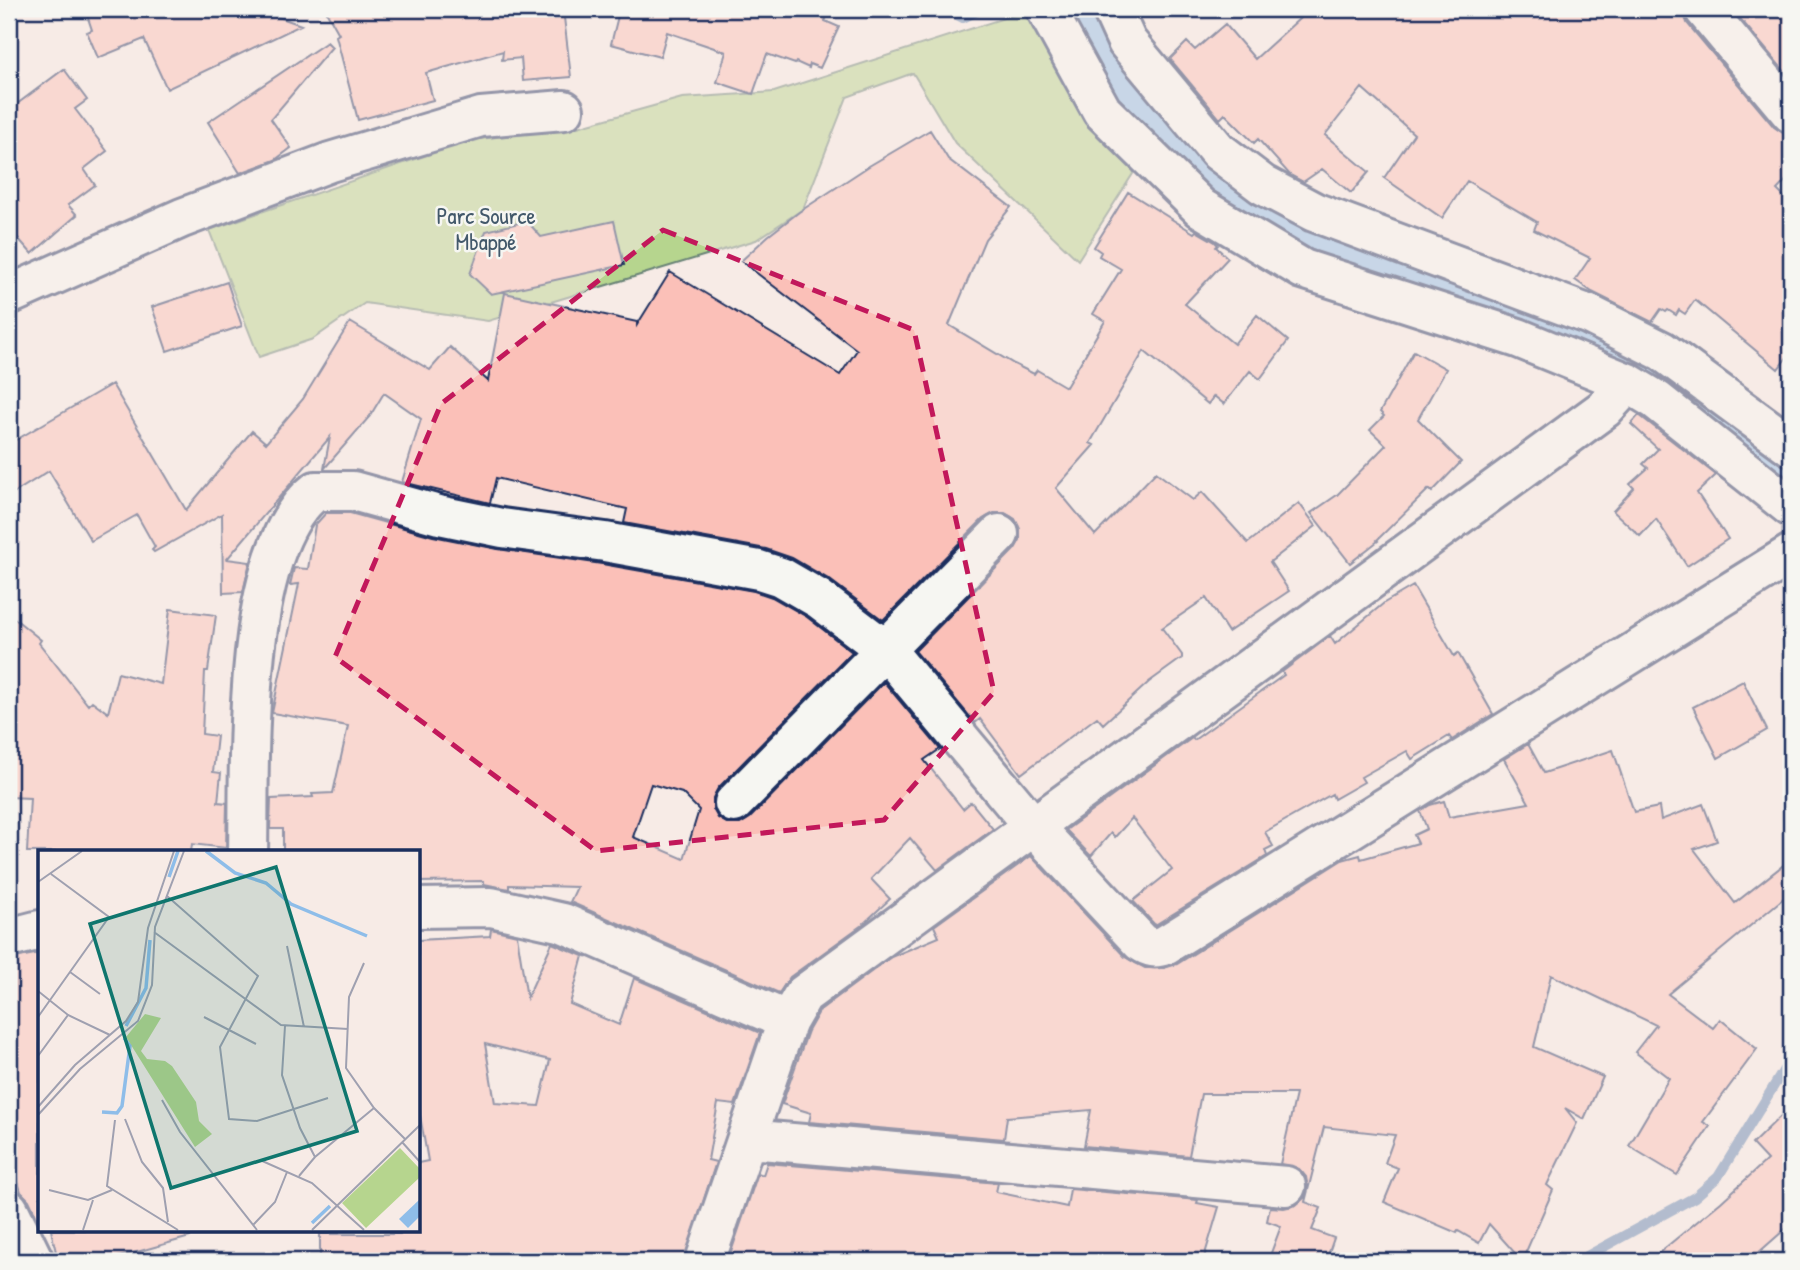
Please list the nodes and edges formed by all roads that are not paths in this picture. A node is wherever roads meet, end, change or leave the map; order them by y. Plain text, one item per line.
1 (1046, 9) edge
2 (1112, 9) edge
3 (1704, 9) edge
4 (564, 110) dead end
5 (1791, 113) edge
6 (9, 295) edge
7 (1628, 383) junction
8 (1791, 446) edge
9 (1791, 507) edge
10 (999, 534) dead end
11 (1791, 554) edge
12 (886, 650) junction
13 (734, 803) dead end
14 (1032, 825) junction
15 (248, 850) edge
16 (420, 908) edge
17 (38, 931) edge
18 (9, 938) edge
19 (788, 1021) junction
20 (748, 1139) junction
21 (1286, 1186) dead end
22 (9, 1210) edge
23 (34, 1261) edge
24 (705, 1261) edge

1 - 7 street
2 - 8 street
3 - 5 street
4 - 6 street
7 - 9 street
7 - 14 street
10 - 12 street
11 - 14 street
12 - 13 street
12 - 14 street
12 - 15 street
14 - 19 street
16 - 19 street
17 - 18 street
19 - 20 street
20 - 21 street
20 - 24 street
22 - 23 street

